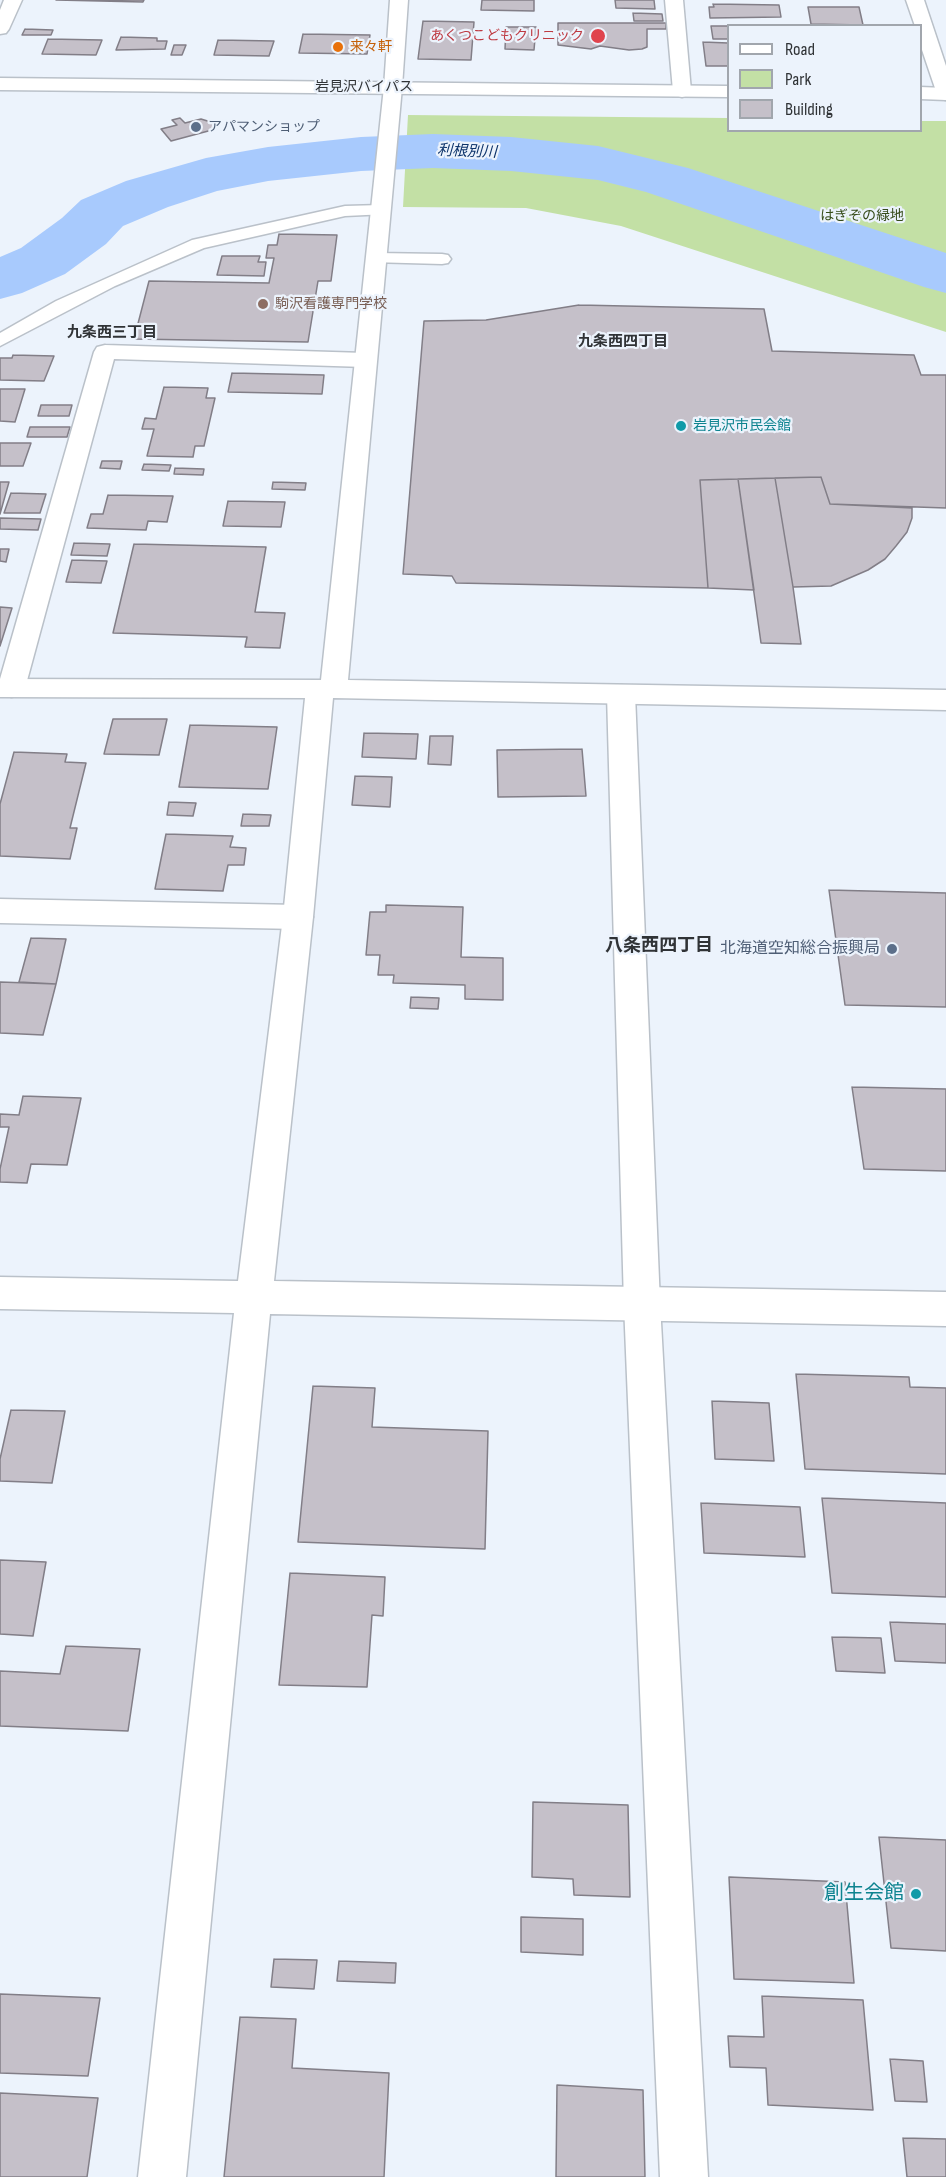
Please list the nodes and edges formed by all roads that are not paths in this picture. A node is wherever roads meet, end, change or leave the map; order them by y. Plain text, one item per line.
1 (13, 0) edge
2 (399, 0) edge
3 (674, 0) edge
4 (915, 0) edge
5 (0, 29) edge
6 (0, 84) edge
7 (393, 87) junction
8 (682, 91) junction
9 (727, 92) edge
10 (922, 93) edge
11 (946, 94) edge
12 (381, 206) junction
13 (376, 258) junction
14 (442, 259) dead end
15 (0, 341) edge
16 (365, 360) junction
17 (6, 688) edge
18 (327, 689) junction
19 (621, 694) junction
20 (946, 700) edge
21 (0, 911) edge
22 (298, 917) junction
23 (0, 1293) edge
24 (254, 1298) junction
25 (642, 1304) junction
26 (946, 1309) edge
27 (162, 2177) edge
28 (684, 2177) edge

1 - 5 main road
2 - 7 main road
3 - 8 main road
4 - 11 main road
6 - 7 main road, 岩見沢バイパス
7 - 8 main road, 岩見沢バイパス
7 - 12 main road
8 - 9 main road, 岩見沢バイパス
10 - 11 main road
12 - 13 main road
12 - 15 lane
13 - 14 lane
13 - 16 main road
16 - 17 main road
16 - 18 main road
17 - 18 main road
18 - 19 main road
18 - 22 main road
19 - 20 main road
19 - 25 main road
21 - 22 main road
22 - 24 main road
23 - 24 main road
24 - 25 main road
24 - 27 main road
25 - 26 main road
25 - 28 main road

